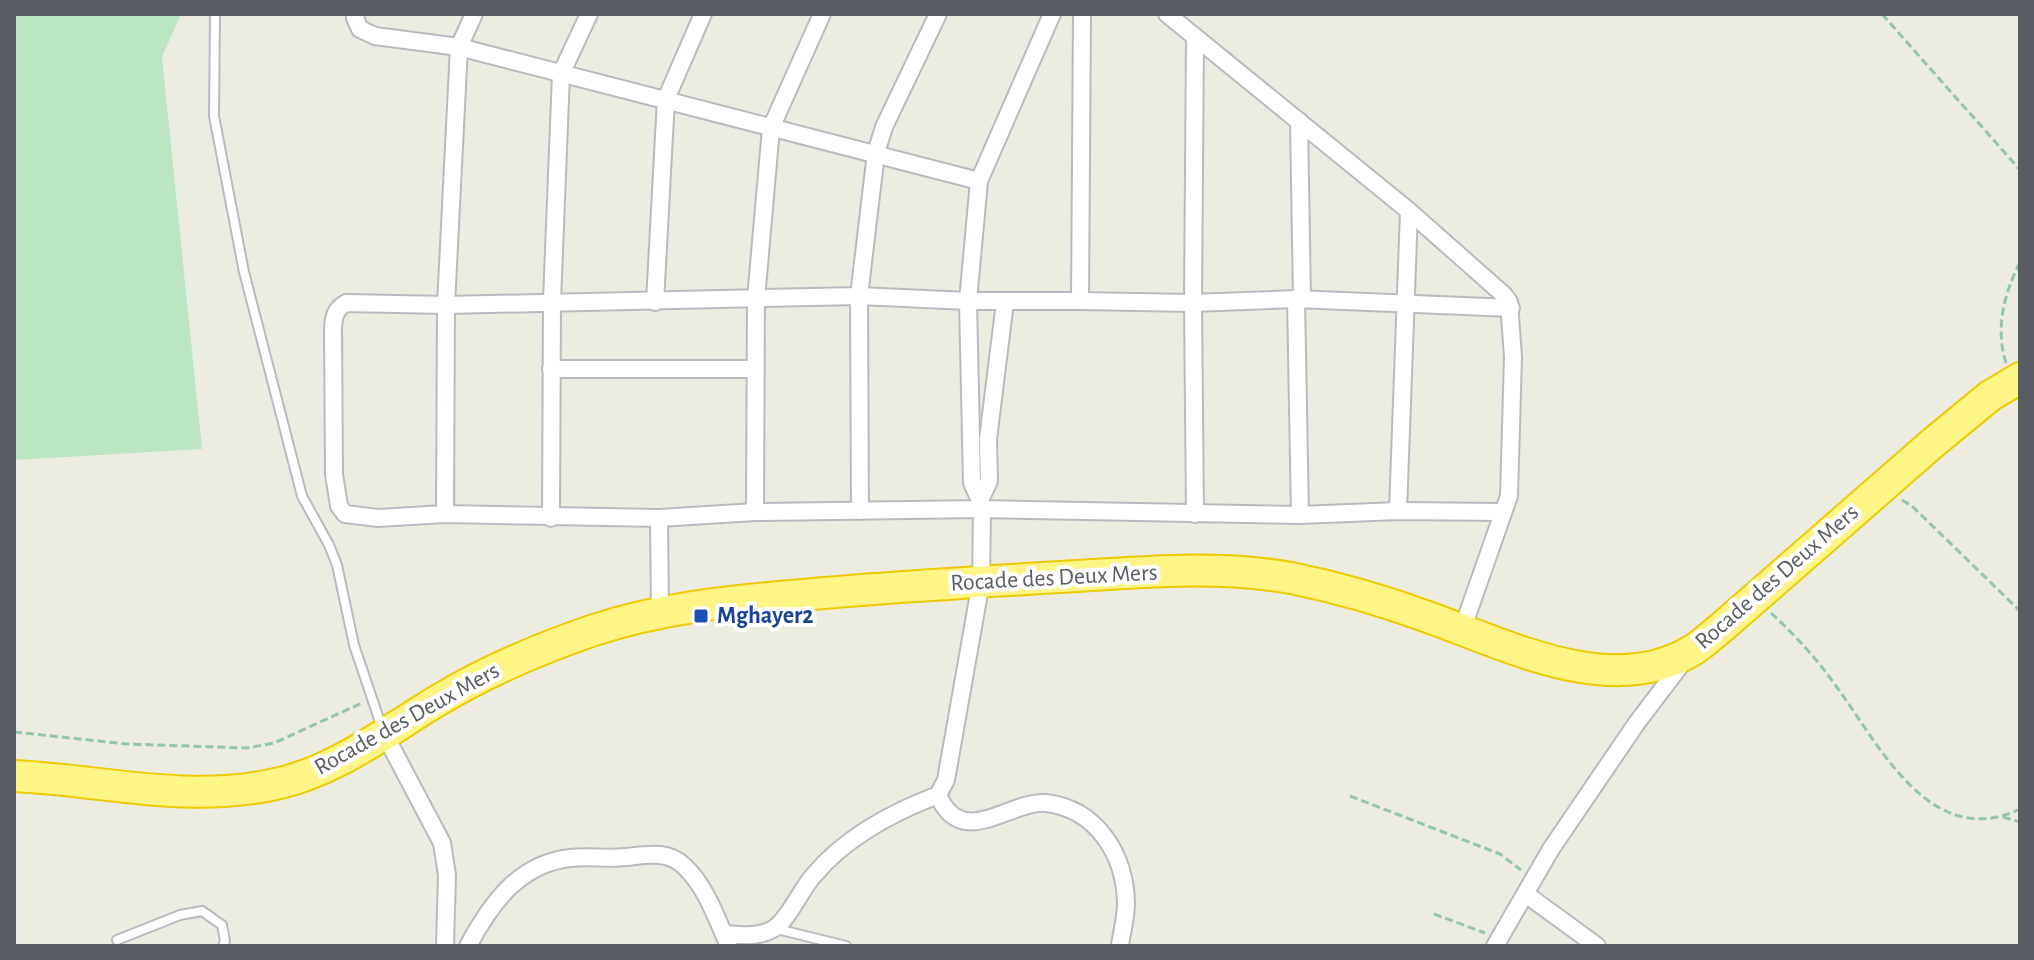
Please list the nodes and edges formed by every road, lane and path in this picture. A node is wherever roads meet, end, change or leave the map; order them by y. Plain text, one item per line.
1 (215, 14) edge
2 (356, 14) edge
3 (474, 14) edge
4 (589, 14) edge
5 (703, 14) edge
6 (822, 14) edge
7 (938, 14) edge
8 (1052, 14) edge
9 (1082, 14) edge
10 (1167, 14) edge
11 (1882, 14) edge
12 (1195, 37) junction
13 (459, 47) junction
14 (561, 74) junction
15 (666, 99) junction
16 (1299, 121) junction
17 (771, 128) junction
18 (876, 153) junction
19 (2020, 170) edge
20 (979, 181) junction
21 (1409, 211) junction
22 (2020, 262) edge
23 (859, 296) junction
24 (756, 299) junction
25 (1299, 300) junction
26 (552, 301) junction
27 (968, 301) junction
28 (1080, 301) junction
29 (655, 302) junction
30 (1005, 302) junction
31 (1193, 303) junction
32 (446, 305) junction
33 (1404, 305) junction
34 (1511, 308) junction
35 (551, 369) junction
36 (754, 369) junction
37 (2017, 379) edge
38 (1882, 487) junction
39 (981, 504) junction
40 (860, 511) junction
41 (1398, 511) junction
42 (755, 512) junction
43 (1502, 512) junction
44 (445, 514) junction
45 (1195, 514) junction
46 (1300, 515) junction
47 (551, 518) junction
48 (659, 518) junction
49 (981, 582) junction
50 (1757, 599) junction
51 (2020, 611) edge
52 (660, 612) junction
53 (1462, 630) junction
54 (1692, 651) junction
55 (372, 697) junction
56 (14, 732) edge
57 (385, 735) junction
58 (14, 776) edge
59 (938, 795) junction
60 (1350, 796) dead end
61 (2020, 809) edge
62 (2003, 817) junction
63 (2020, 822) edge
64 (1536, 876) junction
65 (1527, 895) junction
66 (1434, 914) dead end
67 (775, 929) junction
68 (117, 940) dead end
69 (726, 940) edge
70 (1497, 942) edge
71 (1120, 945) edge
72 (223, 946) edge
73 (445, 946) edge
74 (468, 946) edge
75 (846, 946) edge
76 (1597, 946) edge

1 - 55 lane
2 - 13 street
3 - 13 street
4 - 14 street
5 - 15 street
6 - 17 street
7 - 18 street
8 - 20 street
9 - 28 street
10 - 12 street
11 - 19 path
12 - 16 street
12 - 31 street
13 - 14 street
13 - 32 street
14 - 15 street
14 - 26 street
15 - 17 street
15 - 29 street
16 - 21 street
16 - 25 street
17 - 18 street
17 - 24 street
18 - 20 street
18 - 23 street
20 - 27 street
21 - 33 street
21 - 34 street
22 - 37 path
23 - 24 street
23 - 27 street
23 - 40 street
24 - 29 street
24 - 36 street
25 - 31 street
25 - 33 street
25 - 46 street
26 - 29 street
26 - 32 street
26 - 35 street
27 - 30 street
27 - 39 street
28 - 30 street
28 - 31 street
30 - 39 street
31 - 45 street
32 - 44 street
32 - 44 street
33 - 34 street
33 - 41 street
34 - 43 street
35 - 36 street
35 - 47 street
36 - 42 street
37 - 38 highway, Rocade des Deux Mers
38 - 50 highway, Rocade des Deux Mers
38 - 51 path
39 - 40 street
39 - 45 street
39 - 49 street
40 - 42 street
41 - 43 street
41 - 46 street
42 - 48 street
43 - 53 street
44 - 47 street
45 - 46 street
47 - 48 street
48 - 52 street
49 - 52 highway, Rocade des Deux Mers
49 - 53 highway, Rocade des Deux Mers
49 - 59 street
50 - 54 highway, Rocade des Deux Mers
50 - 62 path
52 - 57 highway, Rocade des Deux Mers
53 - 54 highway, Rocade des Deux Mers
54 - 64 street
55 - 56 path
55 - 57 lane
57 - 58 highway, Rocade des Deux Mers
57 - 73 street
59 - 67 street
59 - 71 street
60 - 64 path
61 - 62 path
62 - 63 path
64 - 65 street
65 - 70 street
65 - 76 street
66 - 70 path
67 - 69 street
67 - 75 lane
68 - 72 lane
69 - 74 street

